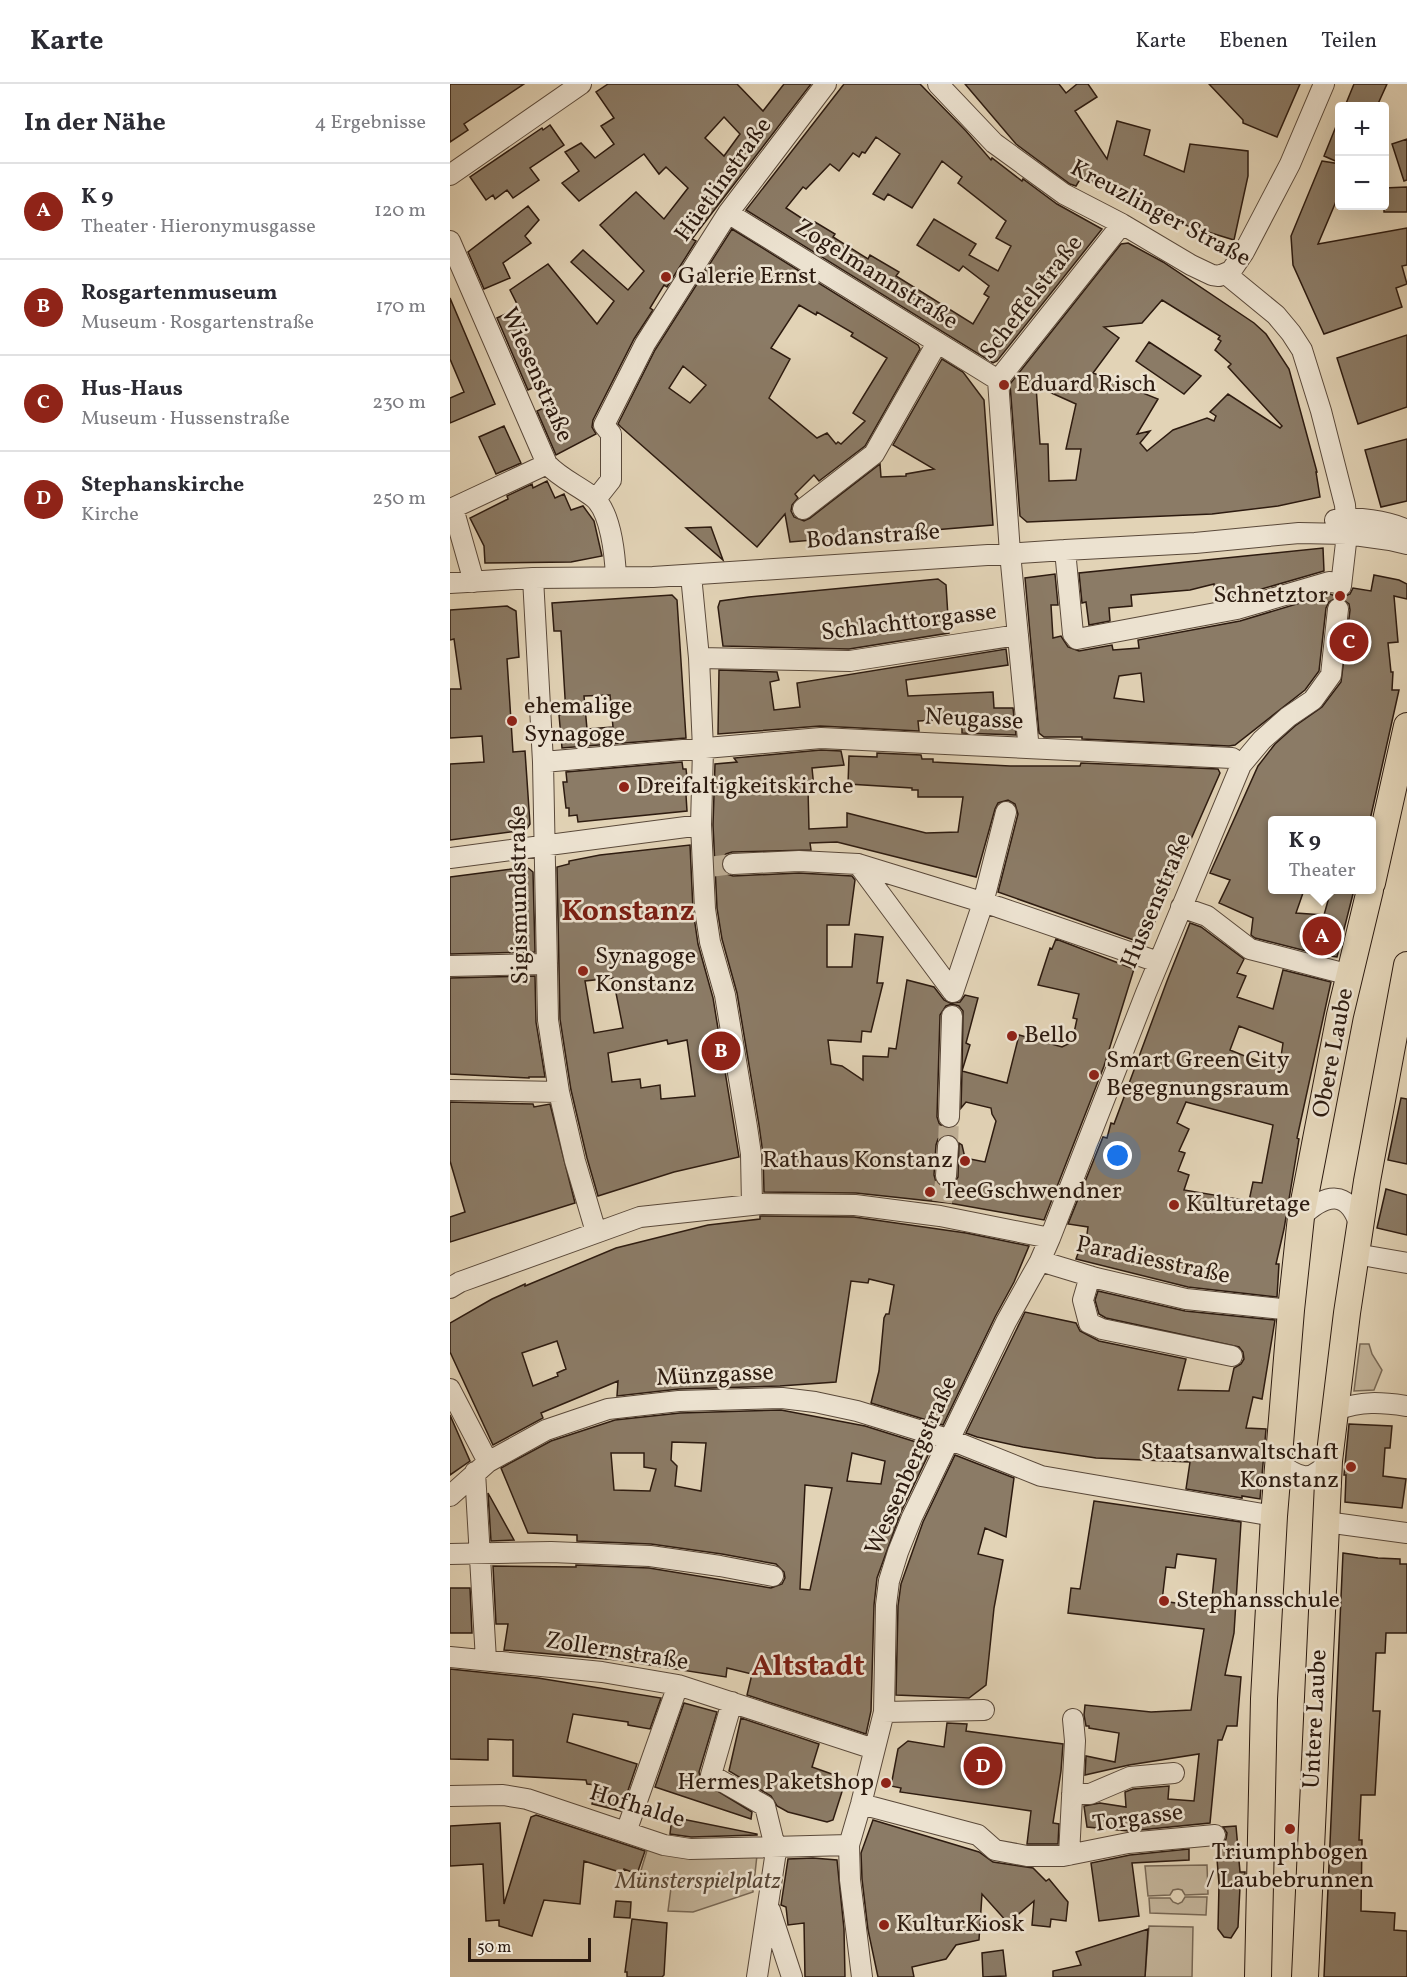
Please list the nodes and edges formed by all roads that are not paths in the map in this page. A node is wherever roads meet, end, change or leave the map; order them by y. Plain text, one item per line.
1 (581, 84) edge
2 (826, 84) edge
3 (938, 84) edge
4 (1324, 84) edge
5 (450, 175) edge
6 (728, 213) junction
7 (1122, 224) junction
8 (450, 241) edge
9 (1226, 274) junction
10 (937, 343) junction
11 (998, 380) junction
12 (547, 464) junction
13 (596, 499) junction
14 (803, 509) dead end
15 (1347, 526) junction
16 (1407, 530) edge
17 (1398, 542) edge
18 (1065, 550) junction
19 (1010, 553) junction
20 (1407, 558) edge
21 (691, 575) junction
22 (616, 577) junction
23 (533, 578) junction
24 (474, 582) junction
25 (450, 583) edge
26 (1338, 609) dead end
27 (1018, 635) junction
28 (699, 658) junction
29 (1407, 726) edge
30 (703, 748) junction
31 (1027, 748) junction
32 (543, 762) junction
33 (1241, 765) junction
34 (1006, 812) dead end
35 (701, 825) junction
36 (544, 845) junction
37 (450, 858) edge
38 (1376, 862) edge
39 (733, 864) tunnel mouth
40 (858, 864) junction
41 (1369, 894) edge
42 (983, 903) junction
43 (1181, 907) junction
44 (1158, 962) junction
45 (547, 964) junction
46 (450, 966) edge
47 (1350, 975) junction
48 (1406, 977) edge
49 (952, 1016) dead end
50 (450, 1090) edge
51 (559, 1092) junction
52 (949, 1117) tunnel mouth
53 (948, 1146) tunnel mouth
54 (946, 1176) tunnel mouth
55 (752, 1205) junction
56 (1301, 1217) junction
57 (1360, 1226) junction
58 (597, 1232) junction
59 (1050, 1238) junction
60 (1356, 1254) junction
61 (1040, 1261) junction
62 (1407, 1263) edge
63 (1090, 1276) junction
64 (450, 1288) edge
65 (1291, 1310) junction
66 (1232, 1356) dead end
67 (450, 1389) edge
68 (1407, 1406) edge
69 (1336, 1410) junction
70 (951, 1440) junction
71 (1329, 1461) junction
72 (1279, 1463) junction
73 (481, 1467) junction
74 (450, 1496) edge
75 (1274, 1516) junction
76 (1326, 1522) junction
77 (1407, 1533) edge
78 (480, 1552) junction
79 (450, 1554) edge
80 (773, 1576) dead end
81 (450, 1657) edge
82 (486, 1660) junction
83 (678, 1685) junction
84 (732, 1702) junction
85 (984, 1710) dead end
86 (884, 1712) junction
87 (1073, 1719) dead end
88 (874, 1749) junction
89 (1174, 1773) dead end
90 (1072, 1794) junction
91 (450, 1796) edge
92 (861, 1804) junction
93 (626, 1832) junction
94 (1215, 1835) dead end
95 (849, 1845) junction
96 (775, 1846) junction
97 (1069, 1855) junction
98 (768, 1904) junction
99 (757, 1977) edge
100 (792, 1977) edge
101 (861, 1977) edge
102 (1258, 1977) edge
103 (1305, 1977) edge

1 - 5 street
2 - 6 street, Hüetlinstraße
3 - 7 street, Kreuzlinger Straße
4 - 9 street
6 - 10 street, Zogelmannstraße
6 - 13 street, Hüetlinstraße
7 - 9 street, Kreuzlinger Straße
7 - 11 street, Scheffelstraße
8 - 12 street, Wiesenstraße
9 - 15 street, Kreuzlinger Straße
10 - 11 street, Zogelmannstraße
10 - 14 street
11 - 19 street, Scheffelstraße
12 - 13 street
12 - 24 street, Wiesenstraße
13 - 22 street
15 - 16 street, Bodanstraße
15 - 17 street
15 - 18 street, Bodanstraße
15 - 18 street
17 - 20 street
18 - 19 street, Bodanstraße
19 - 21 street, Bodanstraße
19 - 27 street, Scheffelstraße
21 - 22 street, Bodanstraße
21 - 28 street
22 - 23 street, Bodanstraße
23 - 24 street, Bodanstraße
23 - 32 street, Sigismundstraße
24 - 25 street, Bodanstraße
26 - 33 street, Hussenstraße
27 - 28 street, Schlachttorgasse
27 - 31 street, Scheffelstraße
28 - 30 street
29 - 38 main road
30 - 31 street, Neugasse
30 - 32 street, Neugasse
30 - 35 street
31 - 33 street, Neugasse
32 - 36 street, Sigismundstraße
33 - 43 street, Hussenstraße
34 - 42 street
35 - 36 street
35 - 55 street
36 - 37 street
36 - 45 street, Sigismundstraße
39 - 40 street
40 - 42 street
40 - 42 street
41 - 47 main road, Obere Laube
42 - 44 street
43 - 44 street, Hussenstraße
43 - 47 street
44 - 59 street, Hussenstraße
45 - 46 street
45 - 51 street, Sigismundstraße
47 - 56 main road, Obere Laube
48 - 57 main road
49 - 52 street
50 - 51 street
51 - 58 street, Sigismundstraße
53 - 54 street
55 - 58 street
55 - 59 street
56 - 57 street
56 - 65 main road, Obere Laube
57 - 60 main road
58 - 64 street
59 - 61 street, Wessenbergstraße
60 - 62 street
60 - 69 main road
61 - 63 street, Paradiesstraße
61 - 70 street, Wessenbergstraße
63 - 65 street, Paradiesstraße
63 - 66 street
65 - 72 main road
67 - 73 street
68 - 69 street
69 - 71 main road, Untere Laube
70 - 73 street, Münzgasse
70 - 75 street, Münzgasse
70 - 86 street, Wessenbergstraße
71 - 72 street
71 - 76 main road, Untere Laube
72 - 75 main road
73 - 74 street, Münzgasse
73 - 78 street
75 - 102 main road
76 - 77 street
76 - 103 main road, Untere Laube
78 - 79 street
78 - 80 street
78 - 82 street
81 - 82 street, Zollernstraße
82 - 83 street, Zollernstraße
83 - 84 street, Zollernstraße
83 - 93 street
84 - 88 street, Zollernstraße
84 - 96 street
85 - 86 street
86 - 88 street, Wessenbergstraße
87 - 90 street
88 - 92 street, Wessenbergstraße
89 - 90 street
90 - 97 street
91 - 93 street, Hofhalde
92 - 95 street, Wessenbergstraße
92 - 97 street, Torgasse
93 - 96 street, Hofhalde
94 - 97 street, Torgasse
95 - 96 street, Hofhalde
95 - 101 street, Wessenbergstraße
96 - 98 street
98 - 99 street
98 - 100 street

